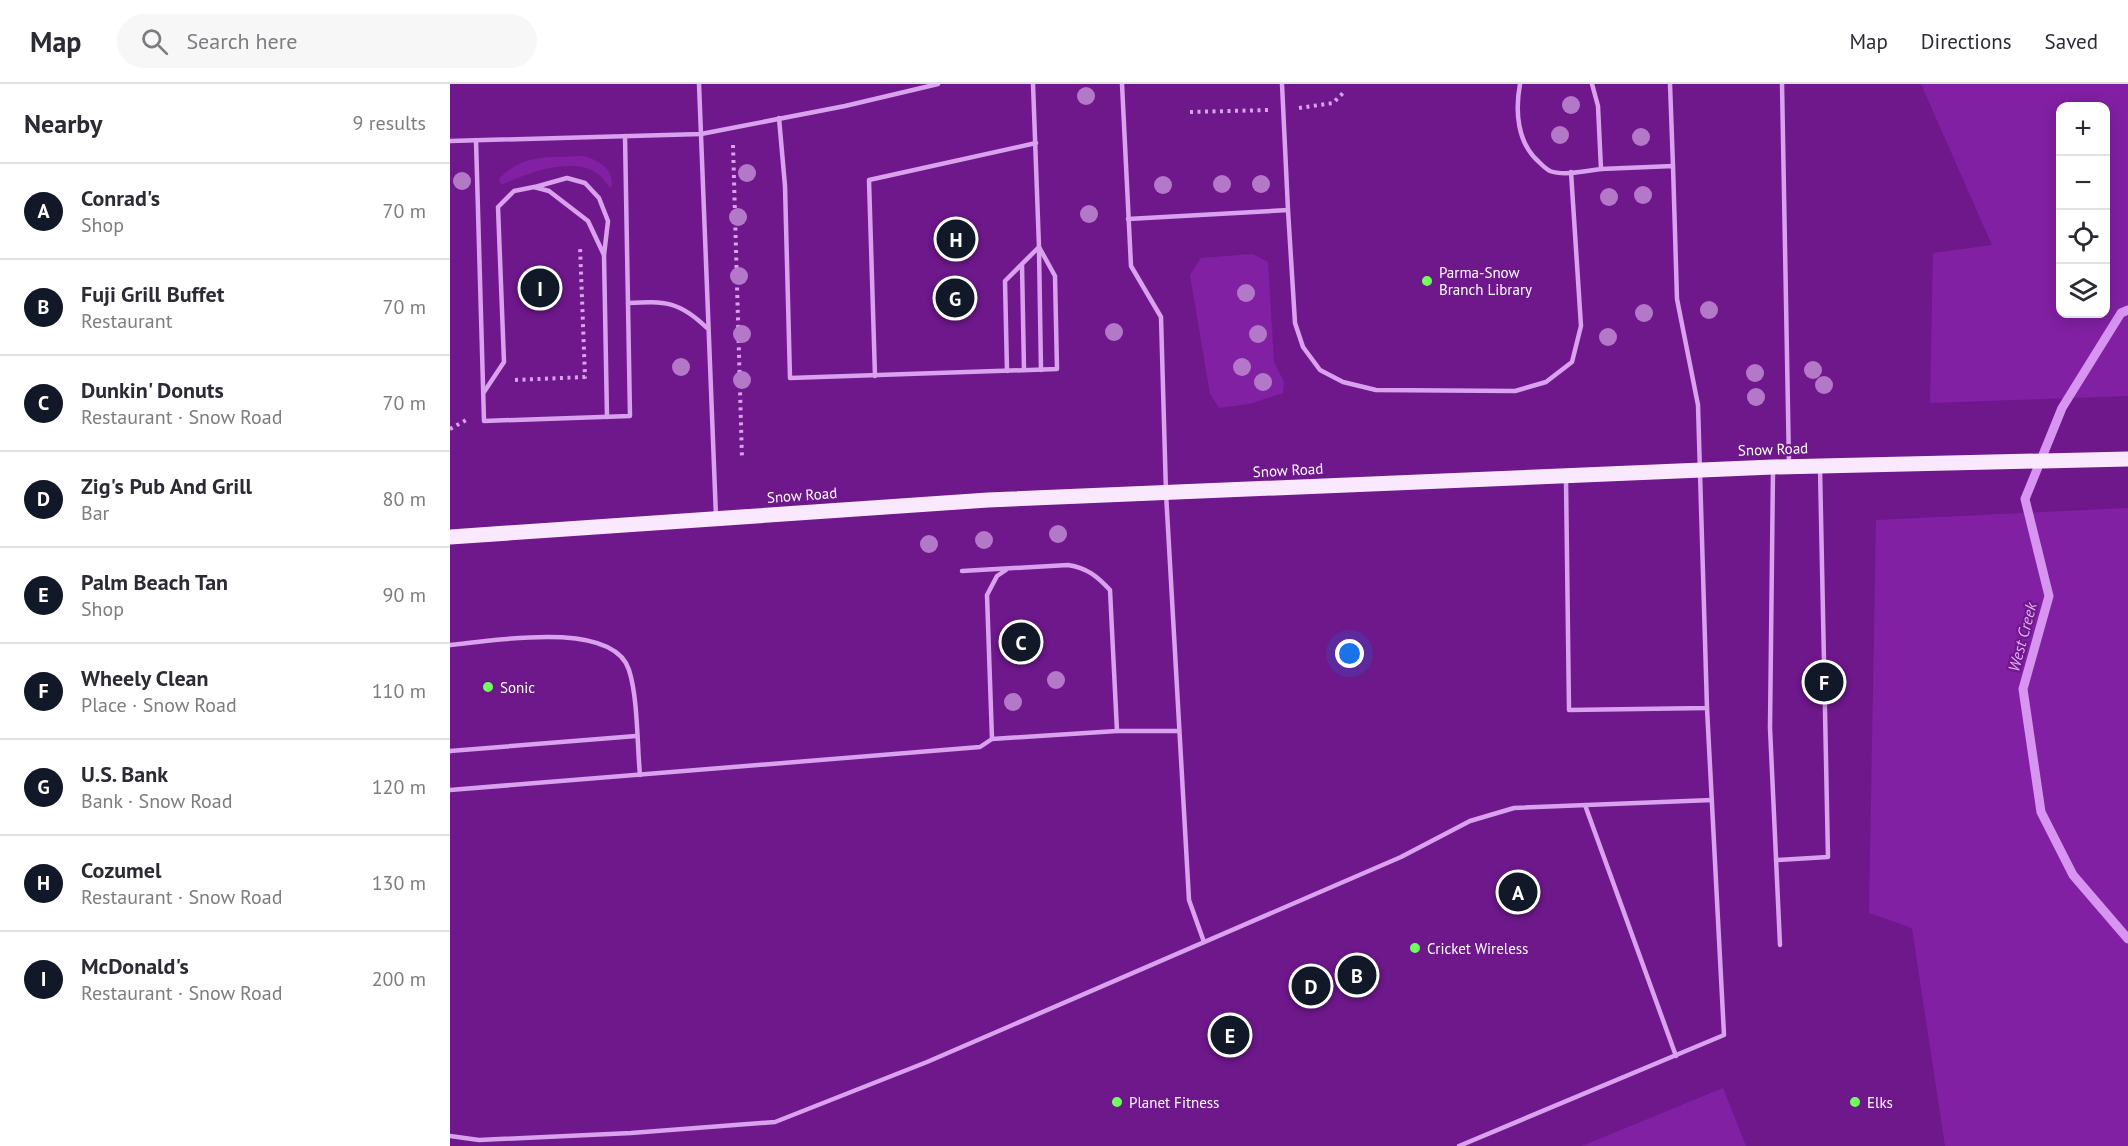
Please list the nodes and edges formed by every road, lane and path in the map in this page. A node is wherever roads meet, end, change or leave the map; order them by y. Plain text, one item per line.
1 (699, 84) edge
2 (938, 84) edge
3 (1033, 84) edge
4 (1122, 84) edge
5 (1282, 84) edge
6 (1520, 84) edge
7 (1592, 84) edge
8 (1670, 84) edge
9 (1782, 84) edge
10 (779, 118) junction
11 (732, 128) junction
12 (701, 134) junction
13 (625, 136) junction
14 (476, 140) junction
15 (450, 141) edge
16 (1036, 143) junction
17 (1673, 166) junction
18 (1601, 169) junction
19 (1571, 172) junction
20 (534, 187) junction
21 (1288, 210) junction
22 (1128, 219) junction
23 (580, 240) dead end
24 (1039, 247) junction
25 (604, 255) junction
26 (1022, 264) junction
27 (628, 303) junction
28 (707, 328) junction
29 (1024, 370) junction
30 (1041, 370) junction
31 (1007, 371) junction
32 (875, 376) junction
33 (515, 380) dead end
34 (483, 393) junction
35 (607, 417) junction
36 (470, 418) dead end
37 (450, 429) edge
38 (742, 459) dead end
39 (2128, 459) edge
40 (1820, 466) junction
41 (1773, 467) junction
42 (1789, 467) junction
43 (1701, 470) junction
44 (1566, 476) junction
45 (1166, 493) junction
46 (716, 519) junction
47 (450, 537) edge
48 (1009, 569) junction
49 (962, 571) dead end
50 (450, 645) edge
51 (1707, 708) junction
52 (1117, 731) junction
53 (1179, 731) junction
54 (636, 736) junction
55 (992, 739) junction
56 (450, 751) edge
57 (640, 775) junction
58 (450, 790) edge
59 (1712, 800) junction
60 (1585, 805) junction
61 (1776, 860) junction
62 (1204, 942) junction
63 (1780, 945) dead end
64 (1676, 1056) junction
65 (450, 1136) edge
66 (511, 1139) junction
67 (510, 1146) edge
68 (1459, 1146) edge

1 - 12 lane
2 - 10 lane
3 - 16 lane
4 - 22 lane
5 - 21 lane
6 - 19 lane
7 - 18 lane
8 - 17 lane
9 - 42 lane
10 - 11 lane
10 - 32 lane
11 - 12 lane
11 - 38 path
12 - 13 lane
12 - 28 lane
13 - 14 lane
13 - 27 lane
14 - 15 lane
14 - 34 lane
16 - 24 lane
16 - 32 lane
17 - 18 lane
17 - 43 lane
18 - 19 lane
19 - 21 lane
20 - 25 lane
20 - 25 lane
20 - 34 lane
21 - 22 lane
22 - 45 lane
23 - 33 path
24 - 26 lane
24 - 30 lane
24 - 30 lane
25 - 35 lane
26 - 29 lane
26 - 31 lane
27 - 28 lane
27 - 35 lane
28 - 46 lane
29 - 30 lane
29 - 31 lane
31 - 32 lane
34 - 35 lane
36 - 37 path
39 - 40 main road, Snow Road
40 - 42 main road, Snow Road
40 - 61 lane
41 - 42 main road, Snow Road
41 - 43 main road, Snow Road
41 - 61 lane
43 - 44 main road, Snow Road
43 - 51 lane
44 - 45 main road, Snow Road
44 - 51 lane
45 - 46 main road, Snow Road
45 - 53 lane
46 - 47 main road, Snow Road
48 - 49 lane
48 - 52 lane
48 - 55 lane
50 - 54 lane
51 - 59 lane
52 - 53 lane
52 - 55 lane
53 - 62 lane
54 - 56 lane
54 - 57 lane
55 - 57 lane
57 - 58 lane
59 - 60 lane
59 - 64 lane
60 - 62 lane
60 - 64 lane
61 - 63 lane
62 - 66 lane
64 - 68 lane
65 - 66 lane
66 - 67 lane

